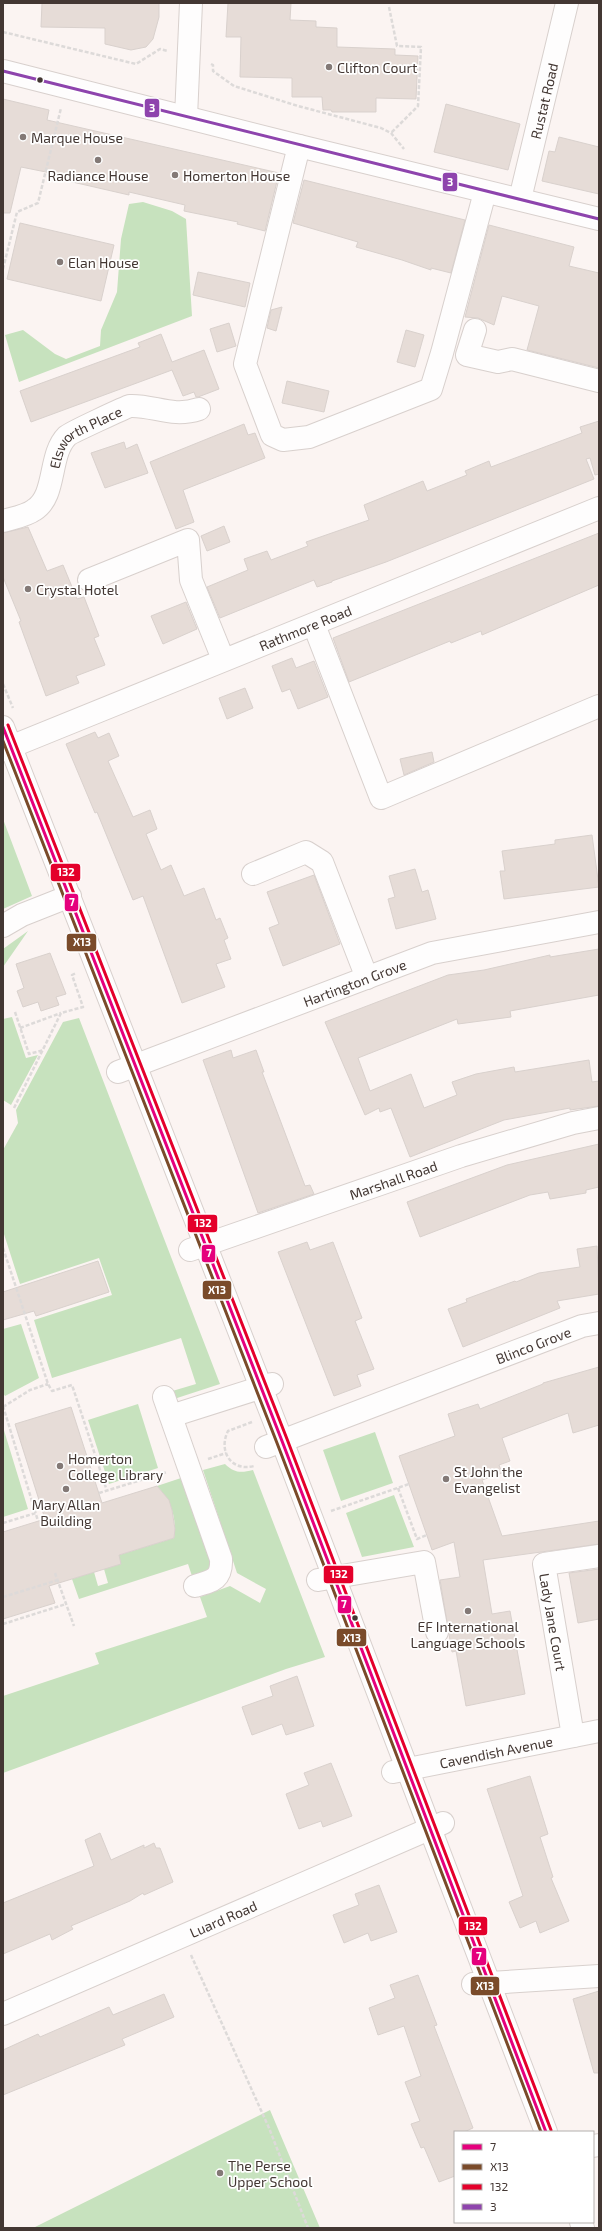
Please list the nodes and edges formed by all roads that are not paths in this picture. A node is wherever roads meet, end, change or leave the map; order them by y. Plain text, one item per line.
1 (191, 3) edge
2 (567, 3) edge
3 (3, 71) edge
4 (186, 117) junction
5 (299, 146) junction
6 (485, 192) junction
7 (520, 199) junction
8 (599, 219) edge
9 (475, 330) dead end
10 (599, 381) edge
11 (199, 409) dead end
12 (599, 508) edge
13 (3, 522) edge
14 (89, 580) dead end
15 (314, 625) junction
16 (224, 659) junction
17 (599, 706) edge
18 (3, 726) edge
19 (7, 748) edge
20 (253, 874) dead end
21 (70, 896) junction
22 (599, 922) edge
23 (3, 926) edge
24 (367, 978) junction
25 (126, 1069) junction
26 (599, 1118) edge
27 (198, 1248) junction
28 (599, 1323) edge
29 (267, 1386) junction
30 (274, 1444) junction
31 (599, 1556) edge
32 (326, 1578) junction
33 (195, 1586) dead end
34 (437, 1632) dead end
35 (599, 1731) edge
36 (573, 1736) junction
37 (400, 1770) junction
38 (437, 1825) junction
39 (599, 1976) edge
40 (482, 1984) junction
41 (3, 2014) edge
42 (546, 2131) edge

1 - 4 street
2 - 7 street, Rustat Road
3 - 4 street
4 - 5 street
5 - 6 street
5 - 6 street
6 - 7 street
7 - 8 street
9 - 10 street
11 - 13 street, Elsworth Place
12 - 15 street, Rathmore Road
14 - 16 street
15 - 16 street, Rathmore Road
15 - 17 street
16 - 19 street, Rathmore Road
18 - 19 street
19 - 21 street
20 - 24 street
21 - 23 street
21 - 25 street
22 - 24 street, Hartington Grove
24 - 25 street, Hartington Grove
25 - 27 street
26 - 27 street, Marshall Road
27 - 29 street
28 - 30 street, Blinco Grove
29 - 30 street
29 - 33 street
30 - 32 street
31 - 36 street, Lady Jane Court
32 - 34 street
32 - 37 street
35 - 36 street, Cavendish Avenue
36 - 37 street, Cavendish Avenue
37 - 38 street
38 - 40 street
38 - 41 street, Luard Road
39 - 40 street
40 - 42 street

